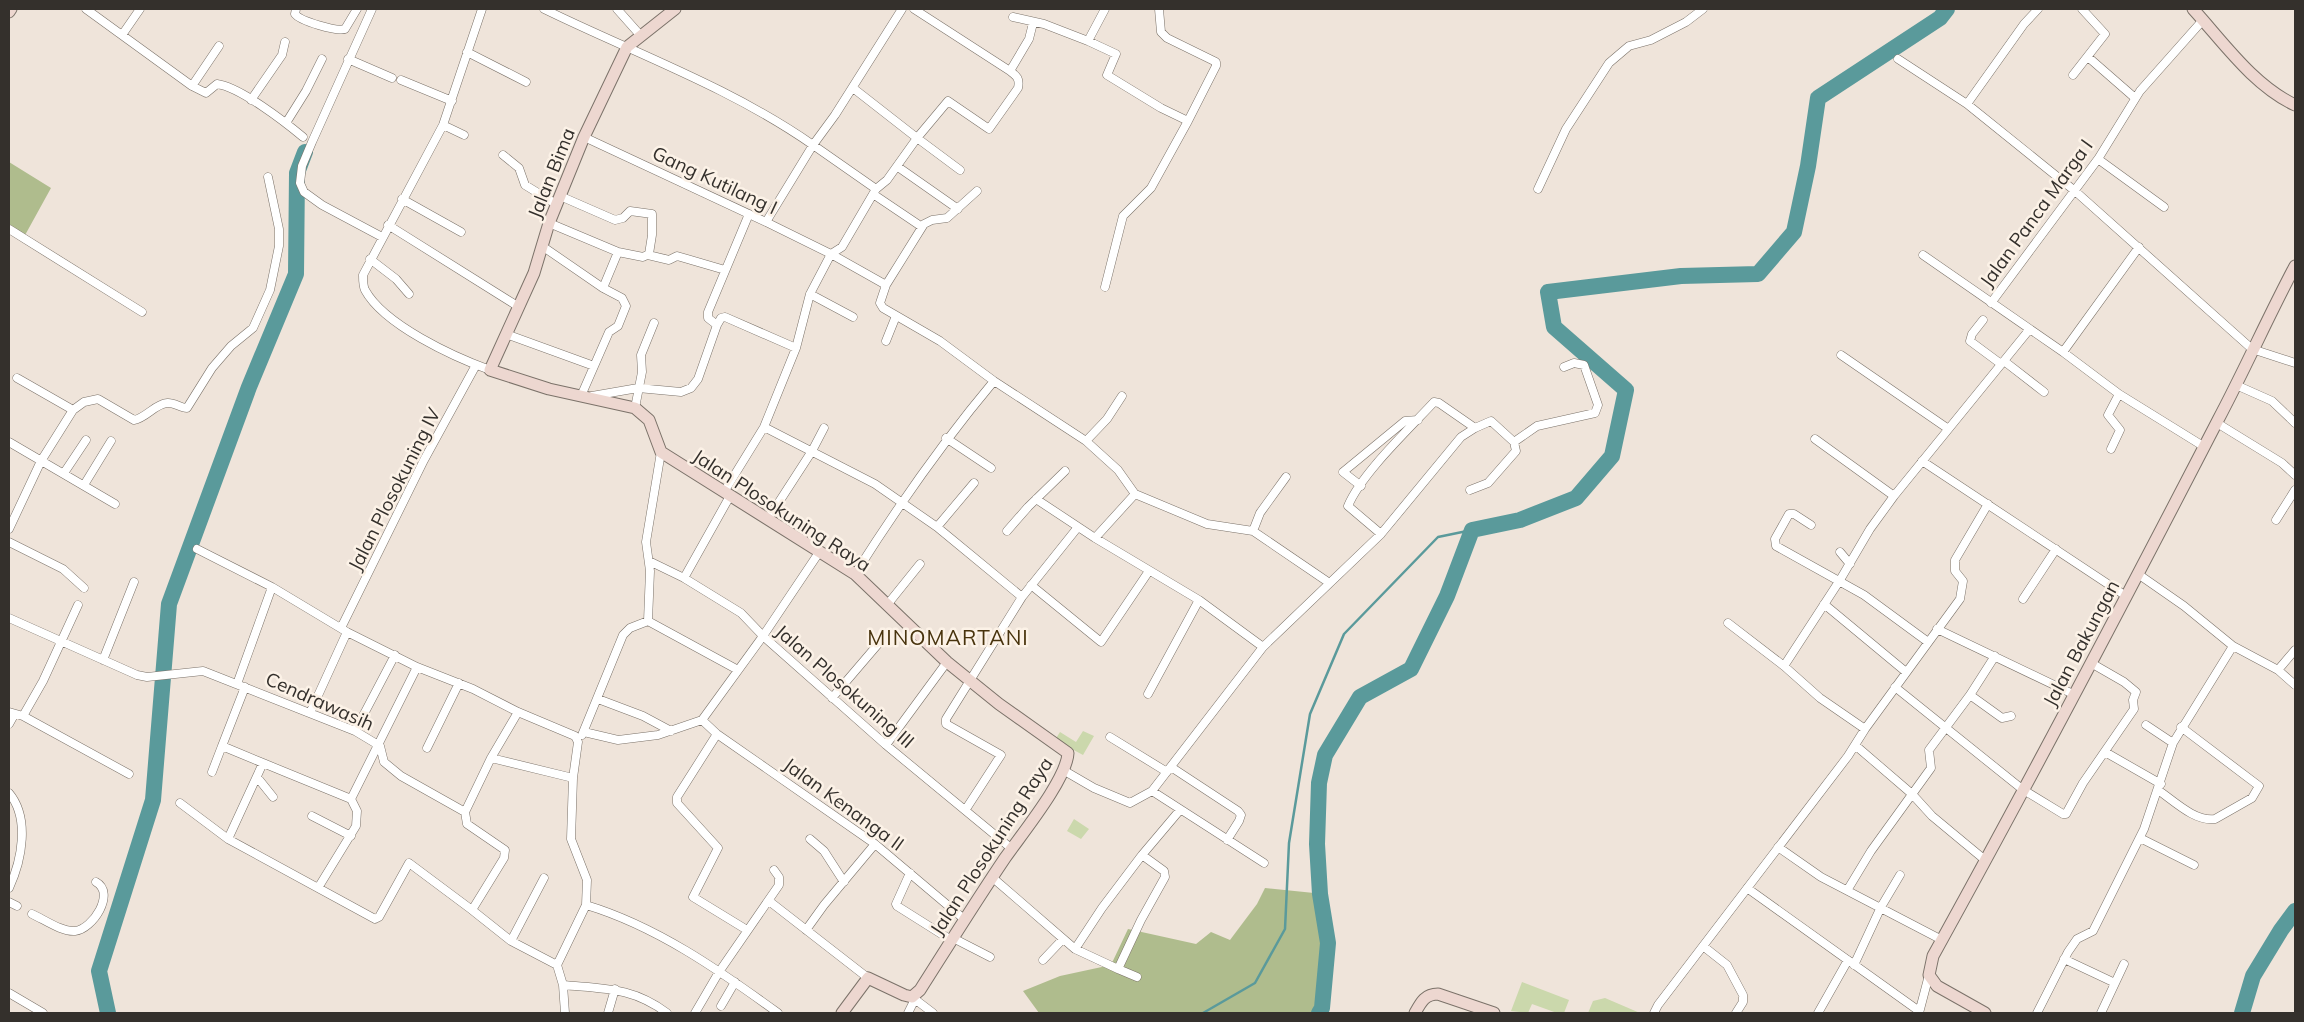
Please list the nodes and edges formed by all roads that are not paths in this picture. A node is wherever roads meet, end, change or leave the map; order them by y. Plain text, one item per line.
1 (86, 9) edge
2 (140, 9) edge
3 (296, 9) edge
4 (357, 9) edge
5 (372, 9) edge
6 (482, 9) edge
7 (544, 9) edge
8 (617, 9) edge
9 (674, 9) edge
10 (902, 9) edge
11 (914, 9) edge
12 (1105, 9) edge
13 (1159, 9) edge
14 (1703, 9) edge
15 (2038, 9) edge
16 (2082, 9) edge
17 (2193, 9) edge
18 (1013, 17) dead end
19 (2203, 20) junction
20 (1033, 23) junction
21 (122, 36) junction
22 (642, 36) junction
23 (1088, 41) junction
24 (285, 42) dead end
25 (220, 46) dead end
26 (627, 47) junction
27 (466, 52) junction
28 (2088, 57) junction
29 (322, 59) dead end
30 (348, 59) junction
31 (1898, 59) dead end
32 (1010, 71) junction
33 (2072, 75) dead end
34 (392, 78) dead end
35 (401, 80) dead end
36 (526, 82) dead end
37 (192, 86) junction
38 (852, 88) junction
39 (2135, 98) junction
40 (252, 101) junction
41 (452, 101) junction
42 (1967, 104) junction
43 (2295, 106) edge
44 (1188, 121) junction
45 (286, 123) junction
46 (443, 125) junction
47 (464, 135) dead end
48 (584, 136) junction
49 (303, 137) dead end
50 (917, 138) junction
51 (814, 145) junction
52 (503, 156) dead end
53 (2098, 159) junction
54 (898, 168) junction
55 (960, 170) dead end
56 (268, 177) dead end
57 (1538, 189) dead end
58 (874, 191) junction
59 (977, 191) dead end
60 (2076, 191) junction
61 (402, 199) junction
62 (558, 200) junction
63 (2164, 206) dead end
64 (958, 209) junction
65 (749, 214) junction
66 (766, 222) junction
67 (549, 223) junction
68 (388, 225) junction
69 (922, 227) junction
70 (9, 228) edge
71 (462, 232) dead end
72 (382, 237) junction
73 (542, 246) junction
74 (2139, 247) junction
75 (618, 252) junction
76 (831, 254) junction
77 (648, 255) junction
78 (1923, 255) dead end
79 (370, 259) junction
80 (2295, 266) edge
81 (725, 270) junction
82 (886, 285) junction
83 (1106, 287) dead end
84 (603, 288) junction
85 (409, 294) dead end
86 (810, 294) junction
87 (1991, 304) junction
88 (519, 307) junction
89 (142, 312) dead end
90 (853, 316) dead end
91 (896, 316) junction
92 (1983, 320) dead end
93 (654, 322) dead end
94 (717, 325) junction
95 (2029, 330) junction
96 (506, 334) junction
97 (886, 341) dead end
98 (796, 348) junction
99 (2252, 348) junction
100 (2063, 352) junction
101 (1841, 355) dead end
102 (2002, 362) junction
103 (2295, 363) edge
104 (476, 365) junction
105 (594, 366) junction
106 (1564, 367) dead end
107 (490, 370) junction
108 (17, 378) dead end
109 (994, 381) junction
110 (2236, 386) junction
111 (638, 391) junction
112 (2044, 392) dead end
113 (2119, 394) junction
114 (1122, 396) dead end
115 (583, 397) junction
116 (634, 408) junction
117 (73, 410) junction
118 (1418, 420) junction
119 (2217, 423) junction
120 (2295, 423) edge
121 (764, 427) junction
122 (824, 428) dead end
123 (1474, 428) junction
124 (1947, 428) junction
125 (946, 438) junction
126 (1816, 438) dead end
127 (86, 440) dead end
128 (111, 441) dead end
129 (1086, 441) junction
130 (9, 442) edge
131 (1514, 442) junction
132 (2203, 446) junction
133 (2111, 448) dead end
134 (812, 451) junction
135 (661, 452) junction
136 (41, 461) junction
137 (1922, 461) junction
138 (991, 468) dead end
139 (1065, 471) dead end
140 (64, 473) junction
141 (2295, 475) edge
142 (1286, 477) dead end
143 (974, 483) dead end
144 (84, 485) junction
145 (1360, 486) junction
146 (1470, 490) dead end
147 (2295, 490) edge
148 (727, 494) junction
149 (1135, 494) junction
150 (1894, 496) junction
151 (1036, 498) junction
152 (901, 502) junction
153 (115, 504) dead end
154 (1988, 504) junction
155 (768, 519) junction
156 (2276, 520) dead end
157 (1811, 525) dead end
158 (1078, 527) junction
159 (937, 528) junction
160 (9, 529) edge
161 (1007, 531) dead end
162 (1253, 531) junction
163 (1381, 534) junction
164 (1095, 538) junction
165 (9, 542) edge
166 (2056, 549) junction
167 (197, 550) dead end
168 (820, 551) junction
169 (1840, 552) dead end
170 (649, 561) junction
171 (920, 564) dead end
172 (1850, 564) junction
173 (1149, 571) junction
174 (855, 574) junction
175 (2138, 574) junction
176 (684, 578) junction
177 (1840, 580) junction
178 (134, 582) dead end
179 (1328, 582) junction
180 (1031, 585) junction
181 (272, 587) junction
182 (84, 588) dead end
183 (2126, 596) junction
184 (1022, 597) junction
185 (2023, 599) dead end
186 (1199, 600) junction
187 (1824, 604) junction
188 (78, 605) dead end
189 (888, 605) junction
190 (9, 618) edge
191 (648, 621) junction
192 (1728, 623) dead end
193 (344, 630) junction
194 (1937, 630) junction
195 (763, 636) junction
196 (885, 636) dead end
197 (59, 642) junction
198 (1928, 642) junction
199 (2232, 646) junction
200 (1264, 647) junction
201 (2295, 650) edge
202 (395, 655) junction
203 (1995, 656) junction
204 (103, 660) junction
205 (947, 662) junction
206 (2091, 663) junction
207 (1784, 666) junction
208 (417, 667) junction
209 (738, 670) junction
210 (2278, 670) junction
211 (1906, 672) junction
212 (970, 680) junction
213 (459, 683) junction
214 (241, 685) junction
215 (2295, 685) edge
216 (1895, 687) junction
217 (1148, 694) dead end
218 (1970, 695) junction
219 (2074, 695) junction
220 (832, 698) junction
221 (598, 699) junction
222 (518, 712) junction
223 (11, 713) edge
224 (310, 713) junction
225 (23, 716) junction
226 (2011, 716) dead end
227 (702, 720) junction
228 (9, 724) edge
229 (2146, 726) dead end
230 (1945, 728) junction
231 (2181, 728) junction
232 (1865, 729) junction
233 (354, 731) junction
234 (671, 731) junction
235 (584, 732) junction
236 (717, 734) junction
237 (1110, 737) dead end
238 (578, 742) junction
239 (2173, 742) junction
240 (886, 745) junction
241 (1855, 745) junction
242 (222, 746) junction
243 (380, 746) junction
244 (427, 748) dead end
245 (2105, 752) junction
246 (491, 758) junction
247 (263, 763) junction
248 (1169, 769) junction
249 (1063, 770) junction
250 (212, 772) dead end
251 (129, 774) dead end
252 (257, 777) junction
253 (573, 778) junction
254 (2160, 787) junction
255 (2022, 790) junction
256 (1152, 791) junction
257 (9, 793) edge
258 (1912, 794) junction
259 (273, 797) dead end
260 (351, 800) junction
261 (180, 803) dead end
262 (966, 809) junction
263 (1180, 810) junction
264 (465, 812) junction
265 (312, 816) dead end
266 (351, 836) junction
267 (2140, 838) junction
268 (810, 839) dead end
269 (228, 840) junction
270 (1227, 840) junction
271 (875, 844) junction
272 (1778, 847) junction
273 (1012, 849) junction
274 (1142, 855) junction
275 (1985, 860) junction
276 (1264, 863) dead end
277 (2194, 865) dead end
278 (774, 870) dead end
279 (910, 873) junction
280 (1900, 875) dead end
281 (544, 878) dead end
282 (993, 878) junction
283 (96, 882) dead end
284 (844, 882) junction
285 (9, 888) edge
286 (318, 888) junction
287 (1747, 888) junction
288 (1848, 889) junction
289 (769, 901) junction
290 (9, 902) edge
291 (586, 905) junction
292 (17, 906) dead end
293 (1881, 907) junction
294 (472, 910) junction
295 (32, 914) dead end
296 (964, 920) junction
297 (747, 930) junction
298 (806, 930) junction
299 (952, 939) junction
300 (1062, 940) junction
301 (1942, 940) junction
302 (510, 942) junction
303 (1703, 946) junction
304 (1076, 949) junction
305 (990, 957) dead end
306 (2064, 959) junction
307 (1043, 960) dead end
308 (1851, 963) junction
309 (2124, 964) dead end
310 (556, 965) junction
311 (1118, 969) junction
312 (719, 972) junction
313 (1929, 976) junction
314 (1137, 977) dead end
315 (868, 978) junction
316 (735, 982) junction
317 (2115, 983) junction
318 (563, 985) junction
319 (615, 989) junction
320 (9, 993) edge
321 (914, 998) junction
322 (721, 1006) dead end
323 (1919, 1012) edge
324 (43, 1013) edge
325 (565, 1013) edge
326 (608, 1013) edge
327 (667, 1013) edge
328 (695, 1013) edge
329 (778, 1013) edge
330 (842, 1013) edge
331 (908, 1013) edge
332 (933, 1013) edge
333 (1415, 1013) edge
334 (1494, 1013) edge
335 (1654, 1013) edge
336 (1736, 1013) edge
337 (1818, 1013) edge
338 (1985, 1013) edge
339 (2037, 1013) edge
340 (2101, 1013) edge

1 - 21 street
2 - 21 street
3 - 4 street
5 - 30 street
6 - 27 street
7 - 26 street
8 - 22 street
9 - 22 street, Jalan Bima
10 - 38 street
11 - 32 street
12 - 23 street
13 - 44 street
14 - 57 street
15 - 42 street
16 - 28 street
17 - 19 street
18 - 20 street
19 - 39 street, Jalan Panca Marga I
19 - 43 street
20 - 23 street
20 - 32 street
21 - 37 street
22 - 26 street, Jalan Bima
23 - 44 street
24 - 40 street
25 - 37 street
26 - 48 street, Jalan Bima
26 - 51 street
27 - 36 street
27 - 41 street
28 - 33 street
28 - 39 street
29 - 45 street
30 - 34 street
30 - 72 street
31 - 42 street
32 - 50 street
35 - 41 street
37 - 40 street
38 - 50 street
38 - 51 street
39 - 53 street, Jalan Panca Marga I
40 - 45 street
41 - 46 street
42 - 60 street
44 - 83 street
45 - 49 street
46 - 47 street
46 - 61 street
48 - 62 street, Jalan Bima
48 - 65 street, Gang Kutilang I
50 - 54 street
50 - 55 street
51 - 58 street
51 - 66 street
52 - 62 street
53 - 60 street, Jalan Panca Marga I
53 - 63 street
54 - 58 street
54 - 64 street
56 - 117 street
58 - 69 street
58 - 76 street
59 - 64 street
60 - 74 street
60 - 87 street, Jalan Panca Marga I
61 - 68 street
61 - 71 street
62 - 67 street, Jalan Bima
62 - 77 street
64 - 69 street
65 - 66 street, Gang Kutilang I
65 - 81 street
66 - 76 street, Gang Kutilang I
67 - 73 street, Jalan Bima
67 - 75 street
68 - 72 street
68 - 88 street
69 - 82 street
70 - 89 street
72 - 79 street
73 - 84 street
73 - 88 street, Jalan Bima
74 - 99 street
74 - 100 street
75 - 77 street
75 - 84 street
76 - 82 street, Gang Kutilang I
76 - 86 street
77 - 81 street
78 - 87 street
79 - 85 street
79 - 104 street
80 - 99 street, Jalan Bakungan
81 - 94 street
82 - 91 street
84 - 105 street
86 - 90 street
86 - 98 street
87 - 95 street, Jalan Panca Marga I
88 - 96 street, Jalan Bima
91 - 97 street
91 - 109 street
92 - 102 street
93 - 111 street
94 - 98 street
94 - 111 street
95 - 100 street, Jalan Panca Marga I
95 - 102 street
96 - 105 street
96 - 107 street, Jalan Bima
98 - 121 street
99 - 103 street
99 - 110 street, Jalan Bakungan
100 - 113 street, Jalan Panca Marga I
101 - 124 street
102 - 112 street
102 - 124 street
104 - 107 street
104 - 193 street, Jalan Plosokuning IV
105 - 115 street
106 - 131 street
107 - 115 street
108 - 117 street
109 - 125 street
109 - 129 street
110 - 119 street, Jalan Bakungan
110 - 120 street
111 - 115 street
111 - 116 street
113 - 132 street, Jalan Panca Marga I
113 - 133 street
114 - 129 street
115 - 116 street
116 - 135 street
117 - 136 street
118 - 123 street
118 - 145 street
118 - 145 street
119 - 132 street, Jalan Bakungan
119 - 141 street
121 - 134 street
121 - 148 street
122 - 134 street
123 - 131 street
123 - 163 street
124 - 137 street
125 - 138 street
125 - 152 street
126 - 150 street
127 - 140 street
128 - 144 street
129 - 149 street
130 - 136 street
131 - 146 street
132 - 175 street, Jalan Bakungan
134 - 152 street
134 - 155 street
135 - 148 street, Jalan Plosokuning Raya
135 - 170 street
136 - 140 street
136 - 160 street
137 - 150 street
137 - 154 street
139 - 151 street
140 - 144 street
142 - 162 street
143 - 159 street
144 - 153 street
145 - 163 street
147 - 156 street
148 - 155 street, Jalan Plosokuning Raya
148 - 176 street
149 - 162 street
149 - 164 street
150 - 172 street
151 - 158 street
151 - 161 street
152 - 159 street
152 - 174 street
154 - 166 street
154 - 194 street
155 - 168 street, Jalan Plosokuning Raya
157 - 177 street
158 - 164 street
158 - 180 street
159 - 184 street
162 - 179 street
163 - 179 street
164 - 173 street
165 - 182 street
166 - 183 street
166 - 185 street
167 - 181 street
168 - 174 street, Jalan Plosokuning Raya
168 - 195 street
169 - 172 street
170 - 176 street, Jalan Plosokuning III
170 - 191 street
171 - 189 street
172 - 177 street
173 - 180 street
173 - 186 street
174 - 189 street, Jalan Plosokuning Raya
175 - 183 street, Jalan Bakungan
175 - 199 street
176 - 195 street, Jalan Plosokuning III
177 - 187 street
177 - 198 street
178 - 204 street
179 - 200 street
180 - 184 street
181 - 193 street
181 - 214 street
183 - 206 street, Jalan Bakungan
184 - 212 street
186 - 200 street
186 - 217 street
187 - 207 street
187 - 211 street
188 - 197 street
189 - 205 street, Jalan Plosokuning Raya
190 - 197 street
191 - 209 street
191 - 221 street
192 - 207 street
193 - 202 street
193 - 224 street, Jalan Plosokuning IV
194 - 198 street
194 - 203 street
195 - 209 street
195 - 220 street, Jalan Plosokuning III
196 - 220 street
197 - 204 street
197 - 225 street
198 - 211 street
199 - 210 street
199 - 231 street
200 - 248 street
201 - 210 street
202 - 208 street
202 - 233 street
203 - 218 street
203 - 219 street
204 - 214 street, Cendrawasih
205 - 212 street, Jalan Plosokuning Raya
205 - 240 street
206 - 219 street, Jalan Bakungan
206 - 245 street
207 - 232 street
208 - 213 street
208 - 243 street
209 - 227 street
210 - 215 street
211 - 216 street
212 - 249 street, Jalan Plosokuning Raya
212 - 262 street
213 - 222 street
213 - 244 street
214 - 224 street, Cendrawasih
214 - 242 street
216 - 230 street
216 - 232 street
218 - 226 street
218 - 230 street
219 - 255 street, Jalan Bakungan
220 - 240 street, Jalan Plosokuning III
221 - 234 street
221 - 235 street
222 - 238 street
222 - 246 street
223 - 225 street
223 - 228 street
224 - 233 street, Cendrawasih
225 - 251 street
227 - 234 street
227 - 236 street, Jalan Kenanga II
229 - 239 street
230 - 255 street
230 - 258 street
231 - 239 street
231 - 254 street
232 - 241 street
233 - 243 street, Cendrawasih
234 - 235 street
235 - 238 street
236 - 271 street, Jalan Kenanga II
236 - 297 street
237 - 248 street
238 - 253 street
239 - 254 street
240 - 262 street, Jalan Plosokuning III
241 - 258 street
241 - 272 street
242 - 247 street
242 - 250 street
243 - 260 street
243 - 264 street, Cendrawasih
245 - 254 street
245 - 255 street
246 - 253 street
246 - 264 street
247 - 252 street
247 - 260 street
248 - 256 street
248 - 270 street
249 - 256 street
249 - 273 street, Jalan Plosokuning Raya
252 - 259 street
252 - 269 street
253 - 291 street
254 - 267 street
255 - 275 street, Jalan Bakungan
256 - 263 street
257 - 285 street
258 - 275 street
258 - 288 street
260 - 266 street
261 - 269 street
262 - 273 street, Jalan Plosokuning III
263 - 270 street
263 - 274 street
264 - 294 street, Cendrawasih
265 - 266 street
266 - 286 street
267 - 277 street
267 - 306 street
268 - 284 street
269 - 286 street
270 - 276 street
271 - 279 street, Jalan Kenanga II
271 - 284 street
272 - 287 street
272 - 288 street
273 - 282 street, Jalan Plosokuning Raya
274 - 304 street
274 - 311 street
275 - 301 street, Jalan Bakungan
278 - 289 street
279 - 296 street, Jalan Kenanga II
279 - 299 street
280 - 293 street
281 - 302 street
282 - 296 street, Jalan Plosokuning Raya
282 - 300 street
283 - 295 street
284 - 298 street
286 - 294 street
287 - 303 street
287 - 308 street
288 - 293 street
289 - 297 street
289 - 298 street
290 - 292 street
291 - 310 street
291 - 312 street
293 - 301 street
293 - 308 street
294 - 302 street
296 - 299 street, Jalan Plosokuning Raya
297 - 312 street
298 - 315 street
299 - 305 street
299 - 321 street, Jalan Plosokuning Raya
300 - 304 street
300 - 307 street
301 - 313 street, Jalan Bakungan
302 - 310 street
303 - 335 street
303 - 336 street
304 - 311 street
306 - 317 street
306 - 339 street
308 - 323 street
308 - 337 street
309 - 317 street
310 - 318 street
311 - 314 street
312 - 316 street
312 - 328 street
313 - 323 street
313 - 338 street
315 - 321 street
315 - 330 street
316 - 322 street
316 - 329 street
317 - 340 street
318 - 319 street
318 - 325 street
319 - 326 street
319 - 327 street
320 - 324 street
321 - 331 street
321 - 332 street
333 - 334 street

